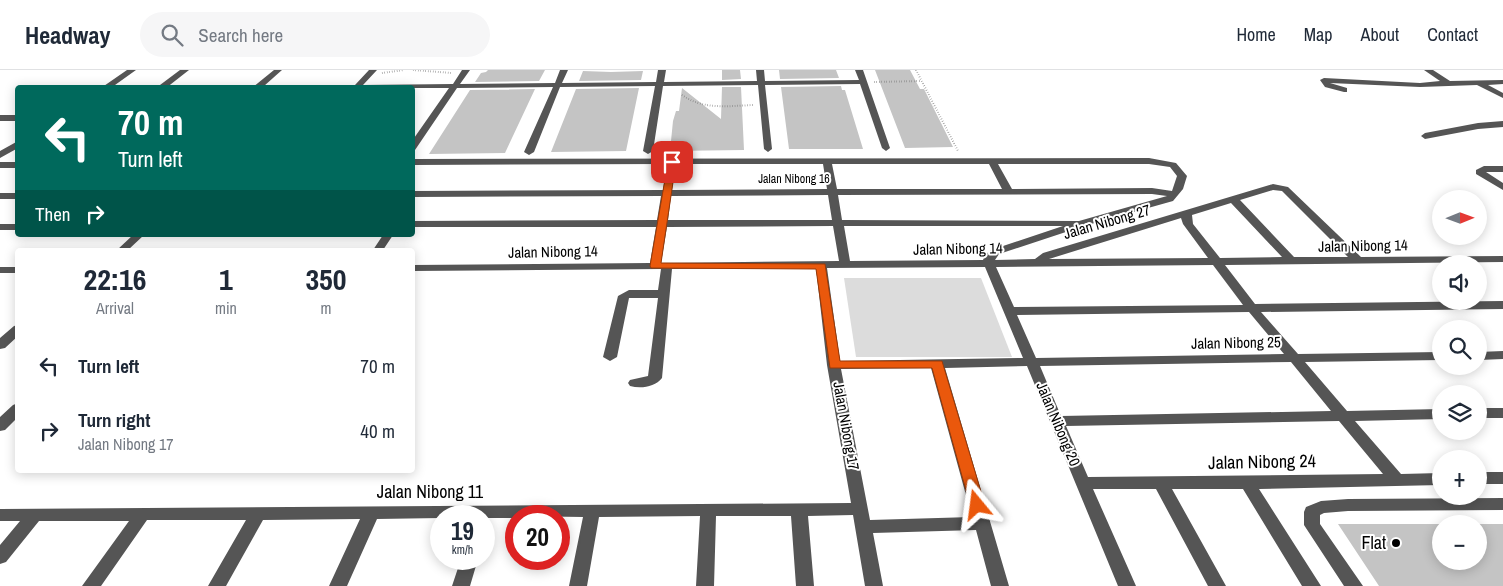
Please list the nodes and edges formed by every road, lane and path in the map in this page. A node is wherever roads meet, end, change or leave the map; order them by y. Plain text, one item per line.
1 (132, 70) edge
2 (185, 70) edge
3 (278, 70) edge
4 (404, 70) edge
5 (413, 70) edge
6 (564, 70) edge
7 (662, 70) edge
8 (760, 70) edge
9 (859, 70) edge
10 (1428, 70) edge
11 (465, 71) edge
12 (371, 72) edge
13 (921, 81) dead end
14 (863, 82) junction
15 (1478, 82) junction
16 (1503, 82) edge
17 (762, 83) junction
18 (1448, 83) junction
19 (662, 84) junction
20 (108, 85) edge
21 (164, 85) edge
22 (260, 85) edge
23 (359, 85) edge
24 (558, 85) junction
25 (415, 86) edge
26 (455, 86) junction
27 (1344, 90) dead end
28 (1503, 96) edge
29 (764, 105) junction
30 (0, 118) edge
31 (15, 118) edge
32 (1503, 124) edge
33 (1425, 136) dead end
34 (415, 144) edge
35 (15, 146) edge
36 (768, 148) dead end
37 (886, 148) dead end
38 (648, 151) dead end
39 (529, 152) dead end
40 (0, 155) edge
41 (828, 161) junction
42 (992, 161) junction
43 (415, 162) edge
44 (672, 162) junction
45 (0, 165) edge
46 (15, 165) edge
47 (1503, 169) edge
48 (1503, 187) edge
49 (832, 191) junction
50 (666, 192) junction
51 (1009, 192) junction
52 (1175, 194) junction
53 (0, 196) edge
54 (15, 196) edge
55 (415, 196) edge
56 (1234, 199) junction
57 (1187, 214) junction
58 (837, 222) junction
59 (661, 223) junction
60 (415, 224) edge
61 (1080, 224) junction
62 (0, 227) edge
63 (15, 227) edge
64 (137, 237) edge
65 (387, 237) edge
66 (124, 248) edge
67 (379, 248) edge
68 (1503, 259) edge
69 (1359, 261) junction
70 (1216, 262) junction
71 (1292, 262) junction
72 (989, 263) junction
73 (1038, 263) junction
74 (845, 265) junction
75 (661, 266) junction
76 (821, 266) junction
77 (415, 268) edge
78 (664, 294) junction
79 (1503, 305) edge
80 (1251, 308) junction
81 (1009, 311) junction
82 (15, 332) edge
83 (0, 345) edge
84 (1503, 355) edge
85 (1432, 356) edge
86 (1487, 356) edge
87 (610, 357) dead end
88 (1294, 358) junction
89 (1032, 363) junction
90 (937, 364) junction
91 (834, 365) junction
92 (635, 383) dead end
93 (15, 411) edge
94 (1487, 413) edge
95 (1503, 413) edge
96 (1432, 414) edge
97 (1341, 415) junction
98 (1056, 421) junction
99 (0, 426) edge
100 (1487, 478) edge
101 (1503, 478) edge
102 (1432, 479) edge
103 (1397, 480) junction
104 (1083, 483) junction
105 (1161, 483) junction
106 (1247, 483) junction
107 (1503, 504) edge
108 (861, 509) junction
109 (799, 510) junction
110 (708, 511) junction
111 (372, 512) junction
112 (592, 512) junction
113 (430, 513) edge
114 (143, 514) junction
115 (258, 514) junction
116 (495, 514) edge
117 (0, 515) edge
118 (36, 515) junction
119 (982, 523) junction
120 (864, 526) junction
121 (0, 557) edge
122 (466, 570) edge
123 (91, 586) edge
124 (217, 586) edge
125 (338, 586) edge
126 (461, 586) edge
127 (578, 586) edge
128 (705, 586) edge
129 (805, 586) edge
130 (874, 586) edge
131 (1000, 586) edge
132 (1127, 586) edge
133 (1216, 586) edge
134 (1312, 586) edge
135 (1354, 586) edge

1 - 20 street
2 - 21 street
3 - 22 street
4 - 12 path
5 - 11 path
6 - 24 street
7 - 19 street
8 - 17 street
9 - 14 street
10 - 18 street
11 - 26 street
12 - 23 street
13 - 14 path
14 - 17 street
14 - 37 street
15 - 16 street
15 - 18 street
15 - 28 street
17 - 19 street
17 - 29 street
18 - 27 street
19 - 24 street
19 - 29 path
19 - 38 street
24 - 26 street
24 - 39 street
25 - 26 street
26 - 34 street
29 - 36 street
30 - 31 street
32 - 33 street
35 - 40 street
41 - 42 street
41 - 44 street
41 - 49 street
42 - 51 street
42 - 52 street
43 - 44 street
44 - 50 street
45 - 46 street
47 - 48 street
49 - 50 street, Jalan Nibong 16
49 - 51 street, Jalan Nibong 16
49 - 58 street
50 - 55 street, Jalan Nibong 16
50 - 59 street
51 - 52 street, Jalan Nibong 16
52 - 61 street
53 - 54 street
56 - 57 street, Jalan Nibong 27
56 - 69 street, Jalan Nibong 27
56 - 71 street
57 - 70 street
57 - 73 street, Jalan Nibong 27
58 - 59 street
58 - 61 street
58 - 74 street
59 - 60 street
59 - 75 street
61 - 72 street
62 - 63 street
64 - 66 street
65 - 67 street
68 - 69 street, Jalan Nibong 14
69 - 71 street, Jalan Nibong 14
70 - 71 street, Jalan Nibong 14
70 - 73 street, Jalan Nibong 14
70 - 80 street
72 - 73 street, Jalan Nibong 14
72 - 74 street, Jalan Nibong 14
72 - 81 street, Jalan Nibong 20
74 - 76 street, Jalan Nibong 14
75 - 76 street, Jalan Nibong 14
75 - 77 street, Jalan Nibong 14
75 - 78 street
76 - 91 street, Jalan Nibong 17
78 - 87 street
78 - 92 street
79 - 80 street
80 - 81 street
80 - 88 street
81 - 89 street, Jalan Nibong 20
82 - 83 street
84 - 86 street
85 - 88 street, Jalan Nibong 25
88 - 89 street, Jalan Nibong 25
88 - 97 street
89 - 90 street, Jalan Nibong 25
89 - 98 street, Jalan Nibong 20
90 - 91 street, Jalan Nibong 25
90 - 119 street
91 - 108 street, Jalan Nibong 17
93 - 99 street
94 - 95 street
96 - 97 street
97 - 98 street
97 - 103 street
98 - 104 street, Jalan Nibong 20
100 - 101 street
102 - 103 street, Jalan Nibong 24
103 - 106 street, Jalan Nibong 24
104 - 105 street, Jalan Nibong 24
104 - 132 street, Jalan Nibong 20
105 - 106 street, Jalan Nibong 24
105 - 133 street
106 - 134 street
107 - 135 street
108 - 109 street, Jalan Nibong 11
108 - 120 street, Jalan Nibong 17
109 - 110 street, Jalan Nibong 11
109 - 129 street
110 - 112 street, Jalan Nibong 11
110 - 128 street
111 - 113 street, Jalan Nibong 11
111 - 115 street, Jalan Nibong 11
111 - 125 street
112 - 116 street, Jalan Nibong 11
112 - 127 street
114 - 115 street, Jalan Nibong 11
114 - 118 street, Jalan Nibong 11
114 - 123 street
115 - 124 street
117 - 118 street, Jalan Nibong 11
118 - 121 street
119 - 120 street
119 - 131 street
120 - 130 street, Jalan Nibong 17
122 - 126 street

